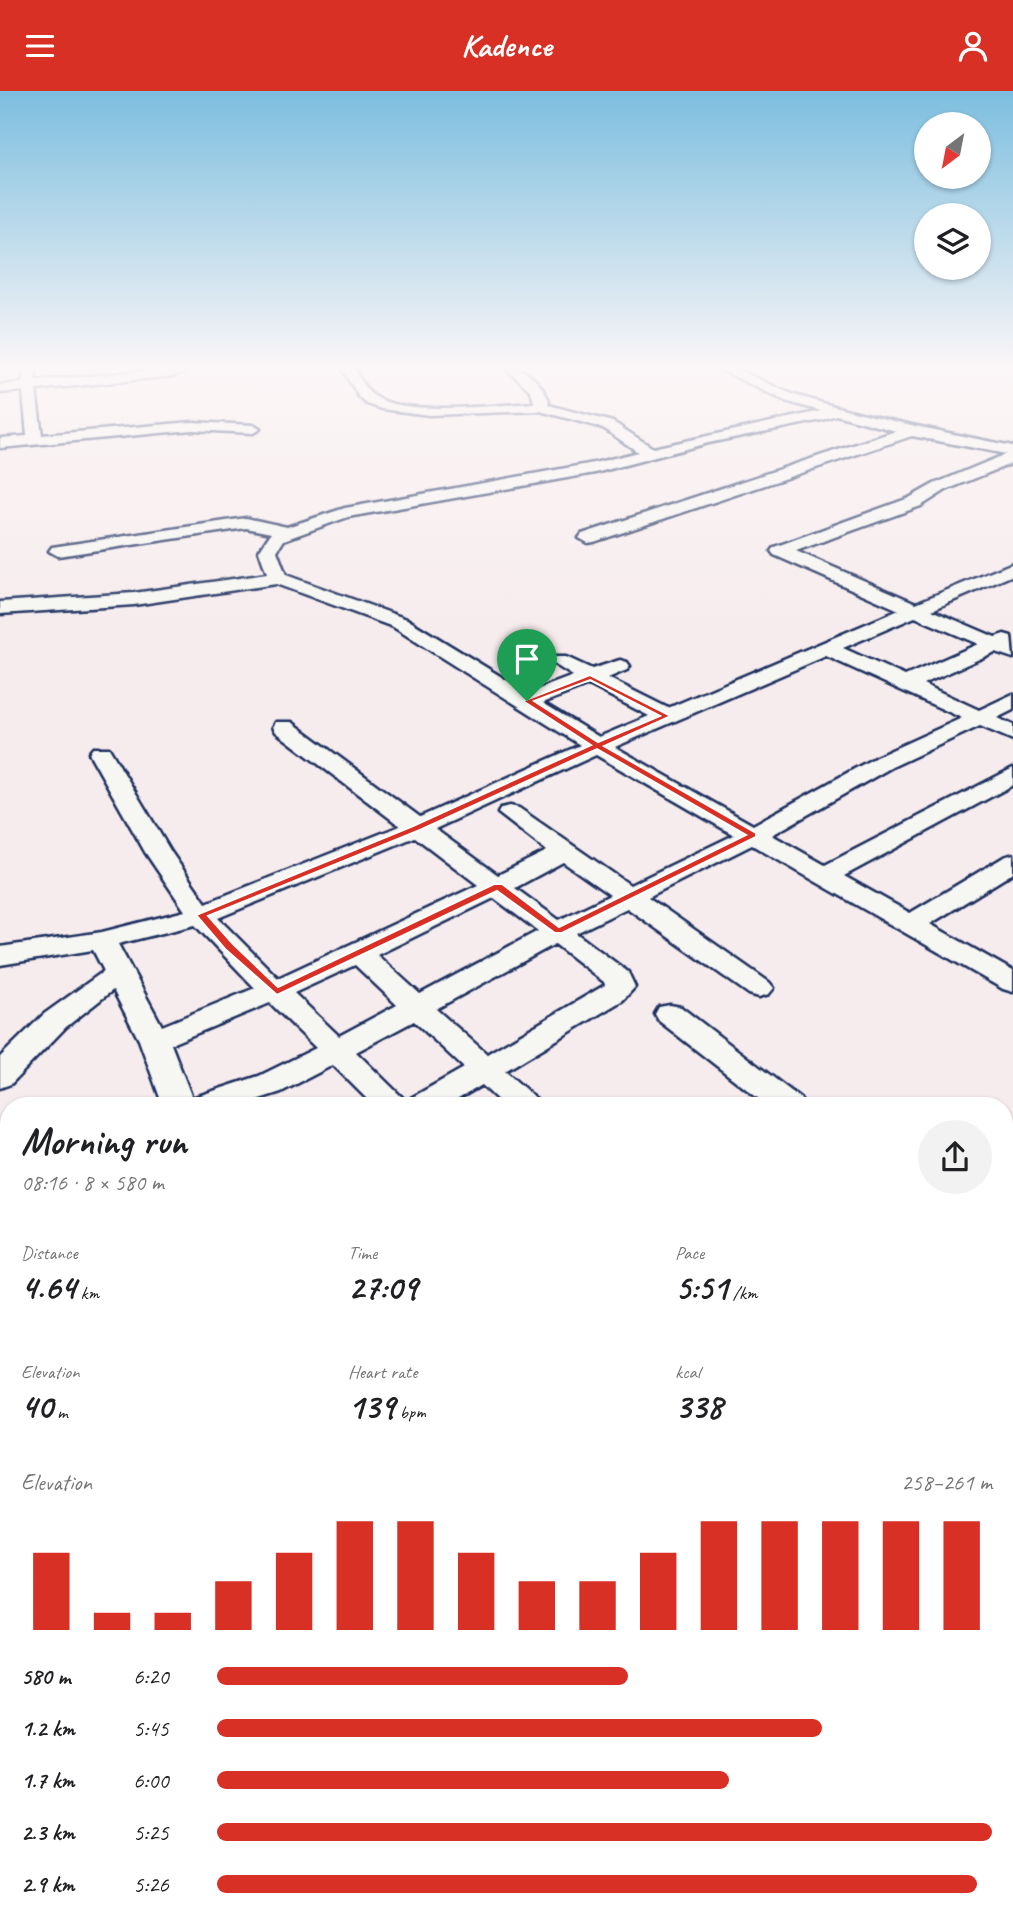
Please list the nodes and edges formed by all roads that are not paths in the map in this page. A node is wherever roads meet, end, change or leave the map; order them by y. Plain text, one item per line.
1 (655, 452) edge
2 (851, 452) edge
3 (649, 453) joint
4 (1013, 457) edge
5 (285, 532) junction
6 (588, 538) dead end
7 (58, 551) dead end
8 (1013, 568) edge
9 (278, 578) junction
10 (0, 608) edge
11 (912, 610) junction
12 (1007, 644) edge
13 (827, 648) junction
14 (559, 661) dead end
15 (620, 666) dead end
16 (590, 677) junction
17 (905, 684) junction
18 (527, 701) junction
19 (1013, 701) edge
20 (667, 716) junction
21 (978, 717) junction
22 (284, 727) dead end
23 (1013, 733) edge
24 (597, 745) junction
25 (101, 753) dead end
26 (1013, 775) edge
27 (510, 813) dead end
28 (416, 828) junction
29 (753, 835) junction
30 (564, 852) junction
31 (1013, 862) edge
32 (824, 876) junction
33 (498, 886) junction
34 (626, 897) junction
35 (201, 915) junction
36 (910, 925) junction
37 (559, 931) junction
38 (102, 940) junction
39 (358, 953) junction
40 (0, 956) edge
41 (119, 974) junction
42 (1013, 983) edge
43 (759, 988) dead end
44 (277, 992) junction
45 (417, 1008) junction
46 (670, 1014) dead end
47 (154, 1040) junction
48 (335, 1051) junction
49 (485, 1069) junction
50 (0, 1077) edge
51 (176, 1097) edge
52 (230, 1097) edge
53 (384, 1097) edge
54 (437, 1097) edge
55 (515, 1097) edge
56 (777, 1097) edge

1 - 3 street
2 - 6 street
3 - 5 street
4 - 11 street
5 - 7 street
5 - 9 street
8 - 11 street
9 - 10 street
9 - 18 street
11 - 12 street
11 - 13 street
12 - 17 street
13 - 17 street
13 - 20 street
14 - 16 street
15 - 16 street
16 - 18 street
16 - 20 street
17 - 21 street
18 - 24 street
19 - 21 street
20 - 24 street
21 - 23 street
21 - 29 street
22 - 28 street
24 - 28 street
24 - 29 street
25 - 35 street
26 - 32 street
27 - 30 street
28 - 33 street
28 - 35 street
29 - 32 street
29 - 34 street
30 - 33 street
30 - 34 street
31 - 36 street
32 - 36 street
33 - 37 street
33 - 39 street
34 - 37 street
34 - 43 street
35 - 38 street
35 - 44 street
36 - 42 street
37 - 45 street
37 - 49 street
38 - 40 street
38 - 41 street
39 - 44 street
39 - 45 street
41 - 47 street
41 - 50 street
44 - 47 street
44 - 48 street
45 - 48 street
45 - 49 street
46 - 56 street
47 - 51 street
48 - 52 street
48 - 53 street
49 - 54 street
49 - 55 street

